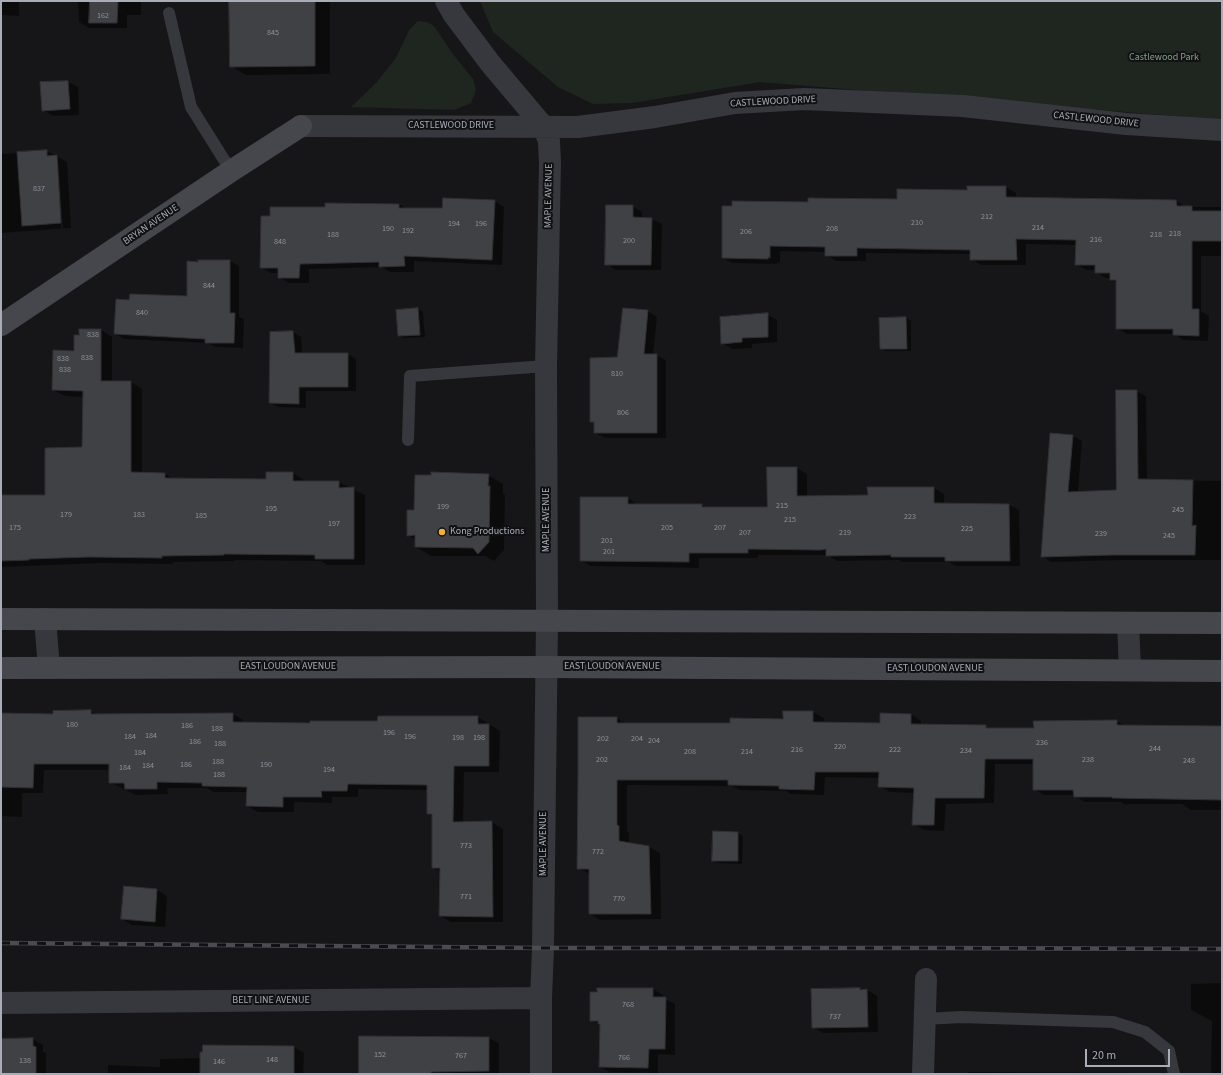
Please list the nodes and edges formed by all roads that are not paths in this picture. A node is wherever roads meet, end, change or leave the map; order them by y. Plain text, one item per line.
1 (446, 1) edge
2 (169, 13) dead end
3 (301, 126) joint
4 (543, 126) junction
5 (1222, 130) edge
6 (231, 171) junction
7 (1, 325) edge
8 (546, 366) junction
9 (408, 440) dead end
10 (1, 619) edge
11 (46, 619) junction
12 (547, 621) junction
13 (1128, 623) junction
14 (1222, 623) edge
15 (546, 667) junction
16 (1, 668) edge
17 (49, 668) junction
18 (1130, 670) junction
19 (1222, 671) edge
20 (926, 979) dead end
21 (541, 998) junction
22 (1, 1003) edge
23 (925, 1018) junction
24 (541, 1074) edge
25 (923, 1074) edge
26 (1174, 1074) edge

1 - 4 street, MAPLE AVENUE
2 - 6 lane
3 - 4 street, CASTLEWOOD DRIVE
3 - 6 main road, BRYAN AVENUE
4 - 5 street, CASTLEWOOD DRIVE
4 - 8 street, MAPLE AVENUE
6 - 7 main road, BRYAN AVENUE
8 - 9 lane
8 - 12 street, MAPLE AVENUE
10 - 11 main road
11 - 12 main road
11 - 17 street
12 - 13 main road
12 - 15 street, MAPLE AVENUE
13 - 14 main road
13 - 18 street
15 - 17 main road, EAST LOUDON AVENUE
15 - 18 main road, EAST LOUDON AVENUE
15 - 21 street, MAPLE AVENUE
16 - 17 main road, EAST LOUDON AVENUE
18 - 19 main road, EAST LOUDON AVENUE
20 - 23 street
21 - 22 street, BELT LINE AVENUE
21 - 24 street, MAPLE AVENUE
23 - 25 street
23 - 26 lane

